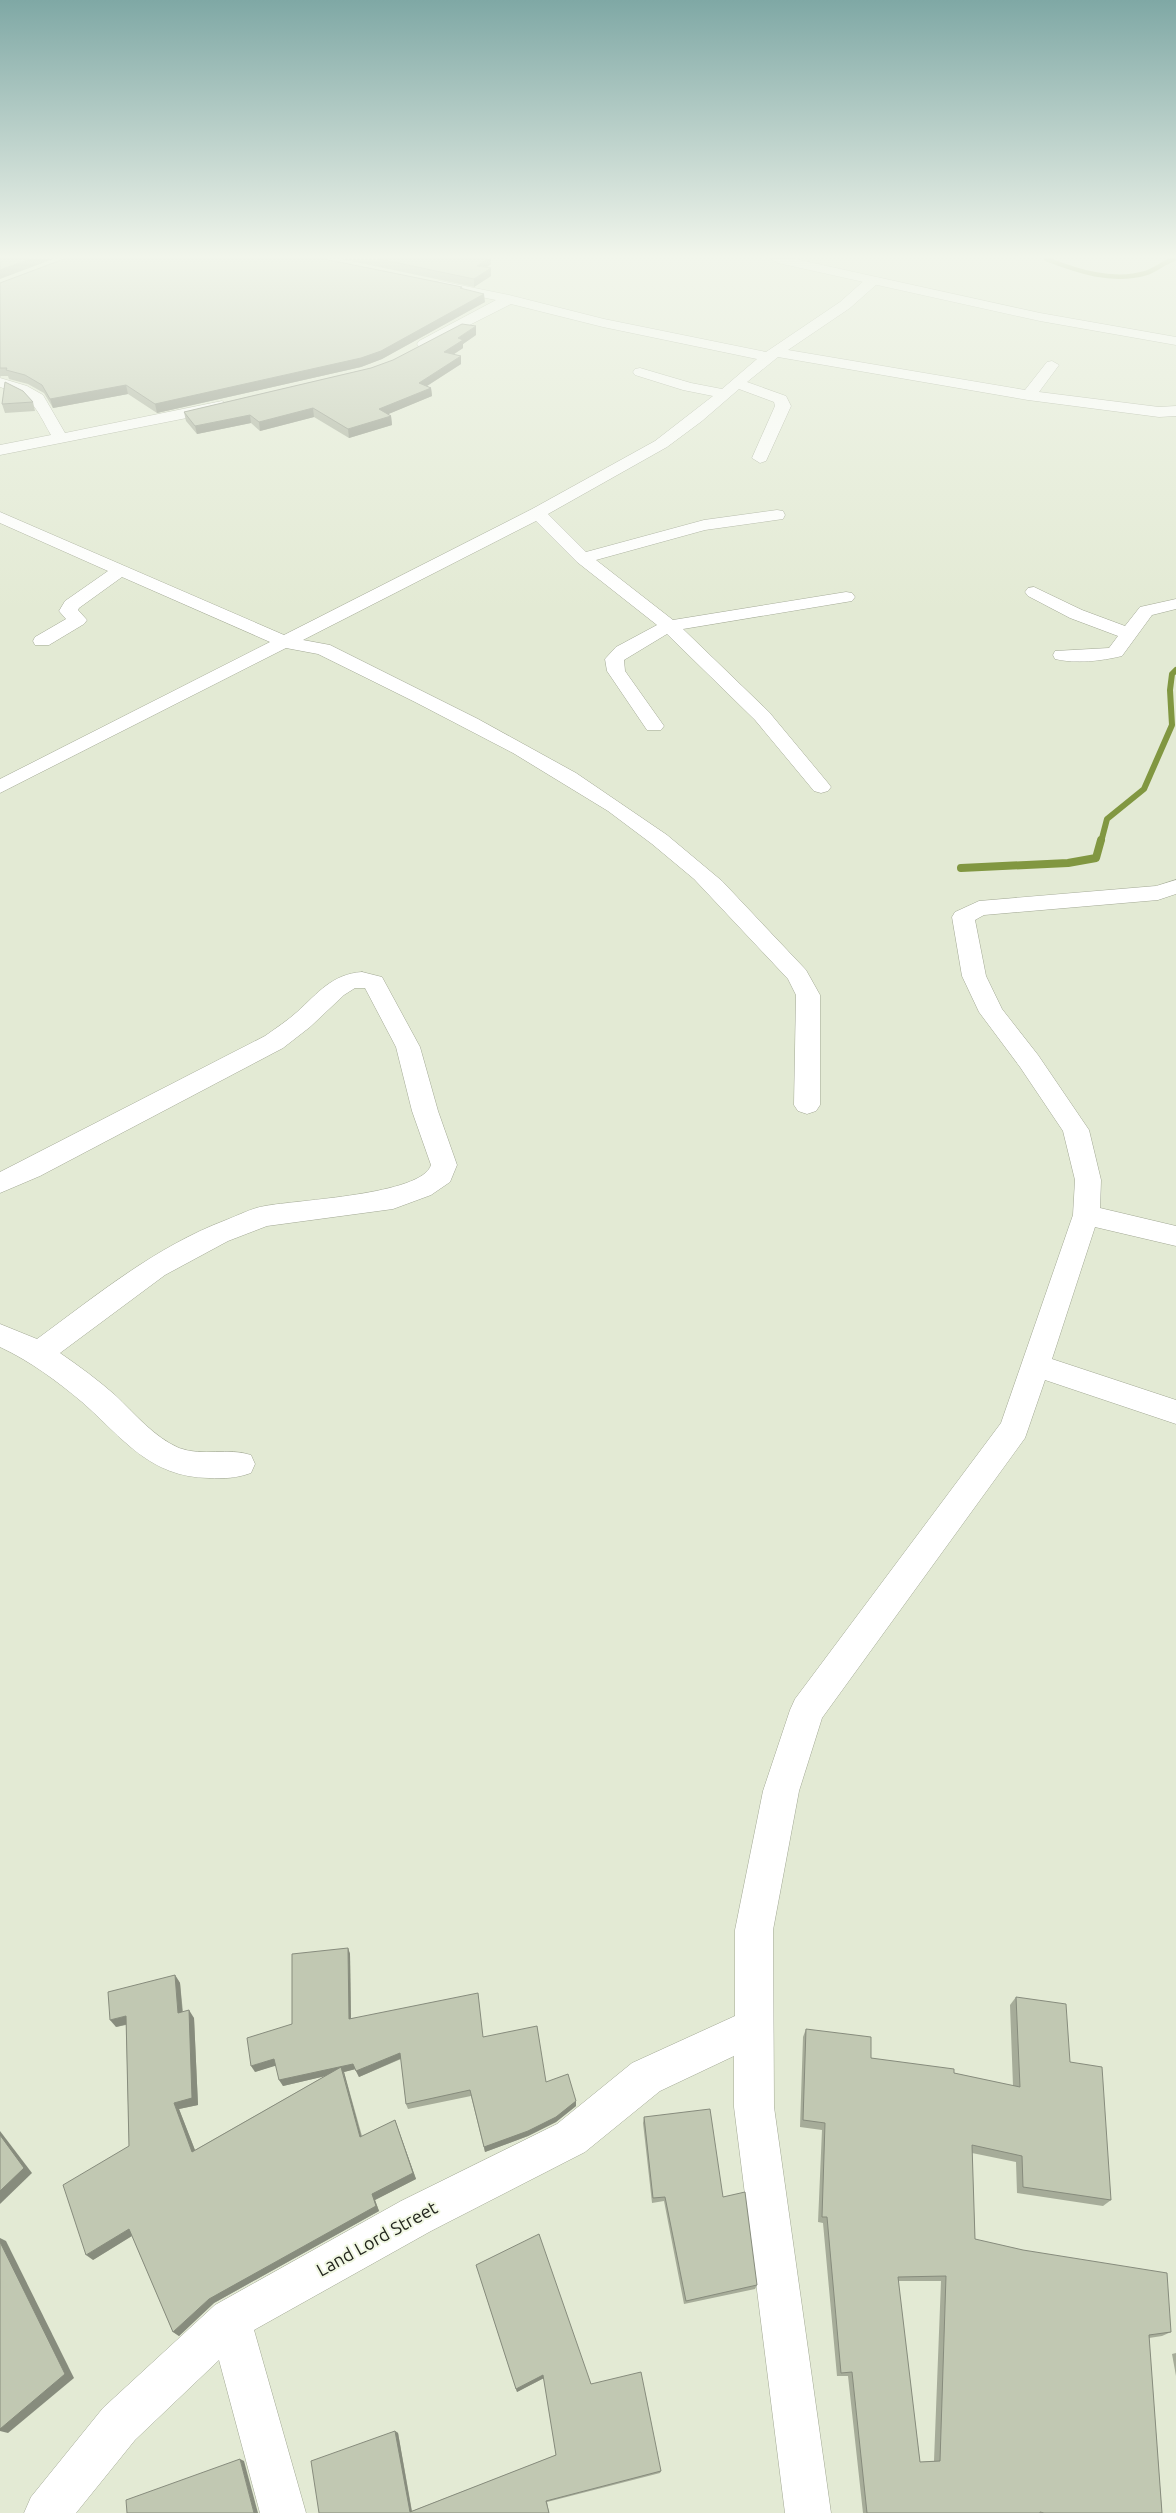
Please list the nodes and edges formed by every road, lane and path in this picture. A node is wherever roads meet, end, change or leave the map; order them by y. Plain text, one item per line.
1 (655, 376) edge
2 (746, 376) edge
3 (900, 376) edge
4 (1043, 376) edge
5 (0, 382) edge
6 (732, 389) junction
7 (1028, 396) junction
8 (233, 404) edge
9 (1176, 411) edge
10 (60, 438) junction
11 (0, 450) edge
12 (760, 458) dead end
13 (538, 513) junction
14 (777, 515) dead end
15 (0, 517) edge
16 (583, 558) junction
17 (120, 570) junction
18 (1034, 592) dead end
19 (846, 598) dead end
20 (1176, 604) edge
21 (668, 626) junction
22 (1130, 634) junction
23 (42, 641) dead end
24 (287, 643) junction
25 (1062, 655) dead end
26 (654, 726) dead end
27 (0, 787) edge
28 (822, 787) dead end
29 (1176, 887) edge
30 (807, 1105) dead end
31 (0, 1183) edge
32 (1086, 1215) junction
33 (1176, 1236) edge
34 (0, 1335) edge
35 (37, 1355) junction
36 (1035, 1365) junction
37 (1176, 1412) edge
38 (240, 1464) dead end
39 (754, 2027) junction
40 (230, 2320) junction
41 (47, 2513) edge
42 (283, 2513) edge
43 (808, 2513) edge

1 - 6 street
2 - 6 street
3 - 7 street
4 - 7 street
5 - 10 street
6 - 12 street
6 - 13 street
7 - 9 street
8 - 10 street
10 - 11 street
13 - 16 street
13 - 24 street
14 - 16 street
15 - 17 street
16 - 21 street
17 - 23 street
17 - 24 street
18 - 22 street
19 - 21 street
20 - 22 street
21 - 26 street
21 - 28 street
22 - 25 street
24 - 27 street
24 - 30 street
29 - 32 street
31 - 35 street
32 - 33 street
32 - 36 street
34 - 35 street
35 - 38 street
36 - 37 street
36 - 39 street
39 - 40 street, Land Lord Street
39 - 43 street
40 - 41 street, Land Lord Street
40 - 42 street

